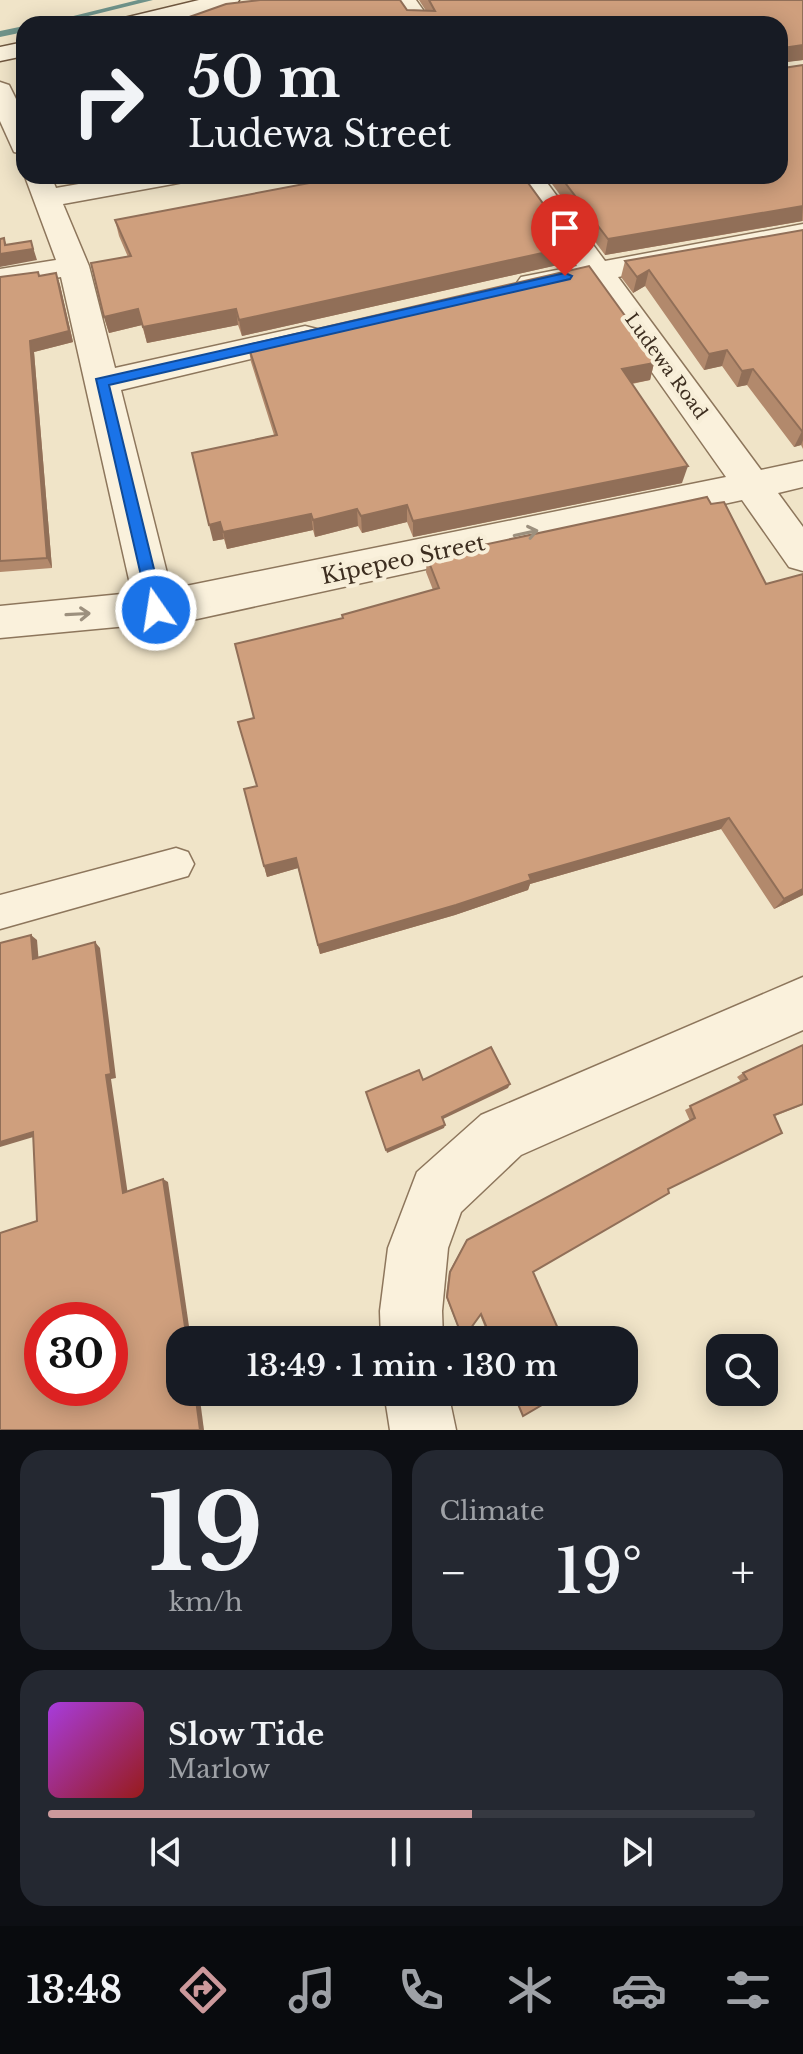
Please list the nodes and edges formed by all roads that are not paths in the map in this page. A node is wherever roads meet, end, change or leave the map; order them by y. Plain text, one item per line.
1 (228, 0) edge
2 (161, 16) edge
3 (0, 90) edge
4 (16, 127) edge
5 (78, 184) edge
6 (534, 184) edge
7 (42, 187) edge
8 (803, 233) edge
9 (74, 266) junction
10 (596, 269) junction
11 (0, 278) edge
12 (504, 291) edge
13 (333, 330) edge
14 (101, 383) junction
15 (803, 474) edge
16 (752, 486) junction
17 (803, 556) edge
18 (156, 610) junction
19 (0, 622) edge
20 (176, 864) dead end
21 (0, 912) edge
22 (803, 1003) edge
23 (412, 1326) edge
24 (419, 1406) edge
25 (423, 1430) edge

1 - 2 street
3 - 4 street
5 - 7 street
6 - 10 street, Ludewa Road
7 - 9 street
8 - 10 street
9 - 11 street
9 - 14 street
10 - 12 street
10 - 16 street, Ludewa Road
13 - 14 street
14 - 18 street
15 - 16 street, Kipepeo Street
16 - 17 street, Ludewa Road
18 -> 16 street, Kipepeo Street
19 -> 18 street, Kipepeo Street
20 - 21 lane
22 - 23 street
24 - 25 street

